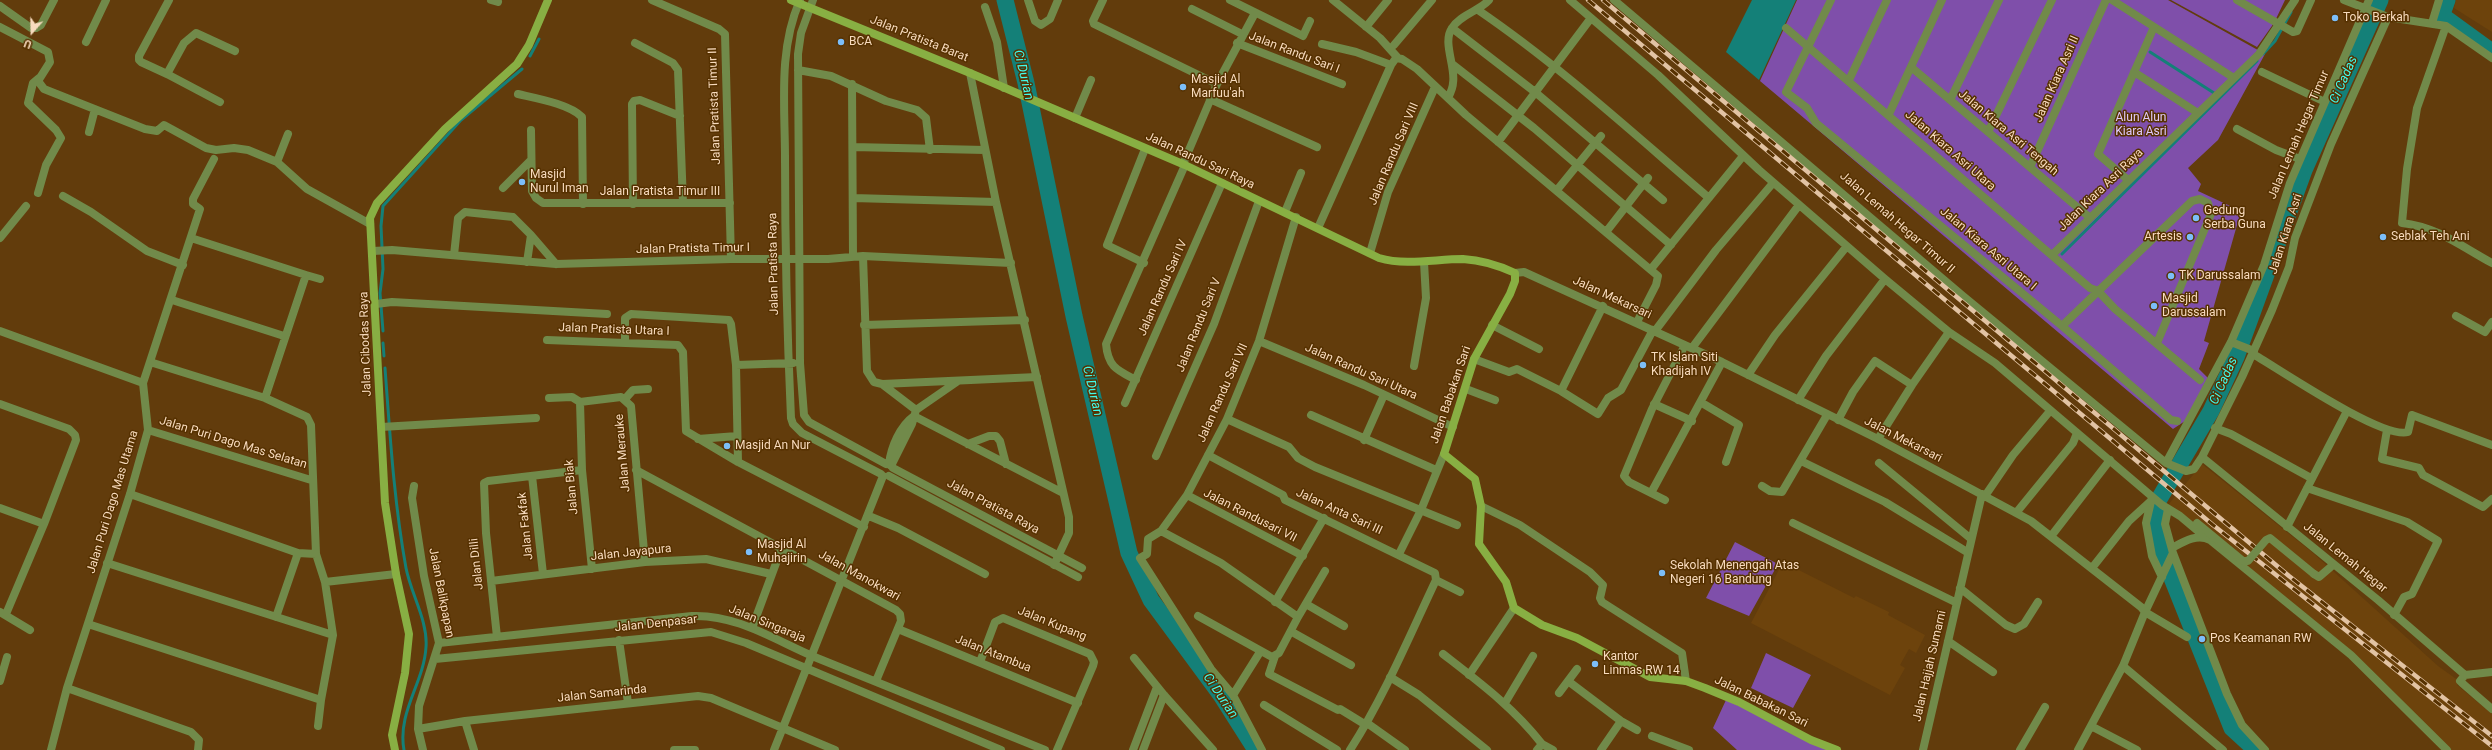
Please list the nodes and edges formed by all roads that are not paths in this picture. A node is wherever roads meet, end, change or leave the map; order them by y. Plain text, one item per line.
1 (54, 0) edge
2 (106, 0) edge
3 (168, 0) edge
4 (548, 0) edge
5 (652, 0) edge
6 (1028, 0) edge
7 (1058, 0) edge
8 (1103, 0) edge
9 (1230, 0) edge
10 (1333, 0) edge
11 (1388, 0) edge
12 (1432, 0) edge
13 (1489, 0) edge
14 (1570, 0) edge
15 (1614, 0) edge
16 (1831, 0) edge
17 (1887, 0) edge
18 (1942, 0) edge
19 (1999, 0) edge
20 (2052, 0) edge
21 (2106, 0) edge
22 (2112, 0) edge
23 (2237, 0) edge
24 (2295, 0) edge
25 (2311, 0) edge
26 (2344, 0) edge
27 (2369, 0) edge
28 (2438, 0) edge
29 (796, 1) edge
30 (812, 4) edge
31 (0, 6) edge
32 (985, 7) dead end
33 (1192, 9) dead end
34 (2367, 9) junction
35 (1478, 10) junction
36 (1255, 13) junction
37 (2385, 16) junction
38 (1591, 18) junction
39 (1310, 21) dead end
40 (2432, 23) junction
41 (2279, 26) junction
42 (2446, 26) junction
43 (0, 27) edge
44 (1366, 27) junction
45 (2154, 27) junction
46 (1452, 28) junction
47 (1786, 28) dead end
48 (790, 29) junction
49 (801, 33) junction
50 (1242, 34) junction
51 (86, 42) dead end
52 (636, 43) dead end
53 (1237, 43) junction
54 (1322, 44) dead end
55 (1394, 45) dead end
56 (1808, 47) junction
57 (236, 52) dead end
58 (1398, 58) junction
59 (2492, 58) edge
60 (1452, 64) junction
61 (1391, 65) junction
62 (1554, 67) junction
63 (1911, 67) junction
64 (798, 70) junction
65 (2134, 72) junction
66 (2262, 72) dead end
67 (970, 73) junction
68 (167, 74) junction
69 (39, 78) junction
70 (2234, 78) junction
71 (1091, 80) dead end
72 (1849, 80) junction
73 (852, 84) junction
74 (1217, 84) junction
75 (1342, 84) dead end
76 (1435, 87) junction
77 (1004, 88) junction
78 (1535, 92) junction
79 (518, 94) dead end
80 (1018, 94) joint
81 (1448, 98) junction
82 (1210, 99) junction
83 (1950, 100) junction
84 (220, 102) dead end
85 (2325, 102) junction
86 (95, 109) junction
87 (2198, 113) junction
88 (1889, 114) junction
89 (680, 116) junction
90 (1518, 116) junction
91 (1075, 118) junction
92 (2237, 129) dead end
93 (531, 130) dead end
94 (89, 132) dead end
95 (1988, 132) junction
96 (288, 134) dead end
97 (1599, 139) junction
98 (1498, 142) junction
99 (852, 147) junction
100 (1317, 147) dead end
101 (1144, 149) junction
102 (930, 150) junction
103 (986, 150) junction
104 (1744, 157) junction
105 (214, 159) dead end
106 (2300, 159) junction
107 (531, 160) junction
108 (277, 162) junction
109 (1184, 164) junction
110 (1577, 166) junction
111 (2030, 167) junction
112 (1301, 173) dead end
113 (2128, 180) junction
114 (1646, 181) junction
115 (1222, 183) junction
116 (1769, 187) junction
117 (503, 188) dead end
118 (1557, 190) junction
119 (38, 193) dead end
120 (63, 196) dead end
121 (853, 198) junction
122 (1709, 198) junction
123 (1663, 200) dead end
124 (1259, 201) junction
125 (996, 202) junction
126 (683, 203) junction
127 (730, 203) junction
128 (583, 204) junction
129 (633, 204) junction
130 (26, 206) dead end
131 (1626, 206) junction
132 (1796, 209) junction
133 (1285, 212) junction
134 (1296, 217) junction
135 (2089, 217) junction
136 (370, 224) junction
137 (1318, 228) junction
138 (1606, 232) junction
139 (531, 235) junction
140 (0, 238) edge
141 (192, 238) junction
142 (1671, 245) junction
143 (1847, 246) junction
144 (376, 251) junction
145 (1370, 254) junction
146 (454, 255) junction
147 (2052, 255) junction
148 (853, 256) junction
149 (863, 256) junction
150 (731, 259) junction
151 (785, 260) junction
152 (799, 260) junction
153 (527, 262) junction
154 (1011, 262) junction
155 (1424, 262) junction
156 (1144, 263) junction
157 (2492, 263) edge
158 (556, 264) junction
159 (183, 265) junction
160 (1651, 270) junction
161 (1515, 273) junction
162 (306, 275) junction
163 (320, 279) dead end
164 (1885, 279) junction
165 (2098, 291) junction
166 (172, 300) junction
167 (380, 303) junction
168 (1603, 306) junction
169 (607, 314) dead end
170 (2456, 316) dead end
171 (1025, 320) junction
172 (1637, 322) junction
173 (2492, 322) edge
174 (864, 324) junction
175 (1492, 325) junction
176 (2062, 326) junction
177 (0, 331) edge
178 (1654, 331) junction
179 (1949, 332) junction
180 (284, 336) junction
181 (547, 340) dead end
182 (1258, 341) junction
183 (626, 342) junction
184 (2157, 343) junction
185 (2232, 343) junction
186 (1689, 347) junction
187 (1539, 349) dead end
188 (2252, 351) junction
189 (1474, 359) junction
190 (150, 362) junction
191 (1722, 362) junction
192 (788, 363) junction
193 (800, 363) junction
194 (736, 365) junction
195 (1414, 366) dead end
196 (1748, 375) junction
197 (1037, 377) junction
198 (1136, 380) junction
199 (2200, 380) dead end
200 (958, 381) junction
201 (144, 383) junction
202 (882, 384) junction
203 (1912, 385) junction
204 (648, 389) dead end
205 (1466, 389) junction
206 (1561, 391) junction
207 (1384, 395) junction
208 (265, 398) junction
209 (550, 398) dead end
210 (625, 399) junction
211 (1495, 400) dead end
212 (1798, 400) junction
213 (580, 402) junction
214 (1125, 403) dead end
215 (1702, 403) junction
216 (0, 404) edge
217 (1654, 404) junction
218 (2050, 411) junction
219 (2347, 411) junction
220 (915, 413) junction
221 (1311, 415) dead end
222 (1827, 415) junction
223 (536, 418) dead end
224 (1227, 419) junction
225 (1838, 420) junction
226 (1692, 421) junction
227 (2177, 421) dead end
228 (386, 427) junction
229 (1453, 427) junction
230 (2215, 428) junction
231 (148, 430) junction
232 (2387, 430) junction
233 (2077, 433) junction
234 (737, 436) junction
235 (697, 439) junction
236 (1878, 439) junction
237 (1364, 440) junction
238 (968, 444) junction
239 (2489, 444) edge
240 (1444, 454) junction
241 (1208, 455) junction
242 (1156, 456) dead end
243 (2202, 457) junction
244 (2110, 460) junction
245 (1802, 461) junction
246 (738, 462) junction
247 (1726, 462) dead end
248 (1879, 463) dead end
249 (1006, 464) junction
250 (2168, 464) junction
251 (582, 470) junction
252 (636, 470) junction
253 (887, 470) junction
254 (1436, 470) junction
255 (532, 476) junction
256 (2311, 478) junction
257 (311, 480) junction
258 (414, 486) dead end
259 (1762, 486) dead end
260 (2307, 488) junction
261 (1063, 493) junction
262 (1651, 493) junction
263 (130, 494) junction
264 (1186, 495) junction
265 (1983, 495) junction
266 (2152, 497) junction
267 (2492, 499) edge
268 (1665, 500) dead end
269 (1481, 506) junction
270 (2165, 507) junction
271 (0, 508) edge
272 (1421, 510) junction
273 (2016, 513) junction
274 (869, 516) junction
275 (2180, 516) junction
276 (1324, 518) junction
277 (1793, 523) dead end
278 (44, 524) junction
279 (1457, 525) dead end
280 (864, 527) junction
281 (2287, 527) junction
282 (1161, 531) junction
283 (2052, 535) junction
284 (2205, 537) junction
285 (1970, 538) junction
286 (782, 547) junction
287 (1967, 552) junction
288 (298, 553) junction
289 (316, 554) junction
290 (1399, 554) junction
291 (2171, 554) junction
292 (1059, 555) junction
293 (1303, 556) junction
294 (645, 562) junction
295 (107, 563) junction
296 (1054, 565) junction
297 (2333, 565) junction
298 (592, 568) junction
299 (1082, 568) dead end
300 (2092, 568) junction
301 (1325, 571) dead end
302 (396, 574) junction
303 (543, 574) junction
304 (771, 574) junction
305 (985, 574) dead end
306 (2163, 575) junction
307 (1078, 577) dead end
308 (1436, 580) junction
309 (491, 581) junction
310 (843, 581) junction
311 (325, 582) junction
312 (1960, 588) junction
313 (1460, 592) dead end
314 (1275, 602) junction
315 (2038, 602) dead end
316 (1957, 603) junction
317 (1306, 604) junction
318 (1514, 608) junction
319 (2146, 612) junction
320 (3, 613) edge
321 (2394, 615) junction
322 (1198, 616) dead end
323 (276, 617) junction
324 (1298, 617) junction
325 (88, 624) junction
326 (1344, 626) dead end
327 (752, 628) junction
328 (898, 629) junction
329 (30, 630) dead end
330 (1292, 632) junction
331 (333, 635) junction
332 (497, 637) junction
333 (2187, 637) dead end
334 (620, 640) junction
335 (1948, 641) junction
336 (439, 643) junction
337 (1260, 652) junction
338 (1443, 654) dead end
339 (1275, 656) junction
340 (1533, 656) dead end
341 (7, 657) dead end
342 (812, 657) junction
343 (1134, 658) dead end
344 (435, 659) junction
345 (980, 662) junction
346 (1352, 665) dead end
347 (2123, 666) junction
348 (807, 668) junction
349 (1577, 669) dead end
350 (1993, 672) dead end
351 (2492, 672) edge
352 (1469, 675) junction
353 (2469, 676) junction
354 (1390, 677) junction
355 (0, 681) edge
356 (876, 681) junction
357 (1568, 681) junction
358 (1686, 681) junction
359 (1157, 687) junction
360 (67, 688) junction
361 (1559, 694) dead end
362 (1164, 695) junction
363 (1233, 695) junction
364 (322, 700) junction
365 (1505, 702) junction
366 (628, 703) junction
367 (1078, 703) junction
368 (1264, 706) dead end
369 (2045, 707) dead end
370 (2492, 709) edge
371 (465, 720) junction
372 (1621, 721) junction
373 (1367, 724) junction
374 (318, 726) dead end
375 (2091, 726) junction
376 (783, 727) junction
377 (418, 729) junction
378 (1637, 730) dead end
379 (1652, 736) dead end
380 (1540, 747) edge
381 (52, 750) edge
382 (198, 750) edge
383 (395, 750) edge
384 (423, 750) edge
385 (474, 750) edge
386 (674, 750) edge
387 (695, 750) edge
388 (774, 750) edge
389 (834, 750) edge
390 (1001, 750) edge
391 (1045, 750) edge
392 (1057, 750) edge
393 (1133, 750) edge
394 (1143, 750) edge
395 (1213, 750) edge
396 (1262, 750) edge
397 (1337, 750) edge
398 (1350, 750) edge
399 (1406, 750) edge
400 (1487, 750) edge
401 (1552, 750) edge
402 (1601, 750) edge
403 (1689, 750) edge
404 (1837, 750) edge
405 (1923, 750) edge
406 (2020, 750) edge
407 (2078, 750) edge
408 (2137, 750) edge
409 (2223, 750) edge
410 (2265, 750) edge
411 (2447, 750) edge

1 - 31 street
2 - 51 street
3 - 68 street
4 - 136 street, Jalan Cibodas Raya
5 - 127 street, Jalan Pratista Timur II
6 - 7 street
8 - 74 street
9 - 36 street
10 - 44 street
11 - 44 street
12 - 55 street
13 - 35 street
14 - 38 street
15 - 250 street, Jalan Lemah Hegar Timur II
16 - 56 street
17 - 72 street
18 - 63 street
19 - 83 street
20 - 95 street
21 - 111 street, Jalan Kiara Asri II
22 - 45 street
23 - 41 street
24 - 41 street, Jalan Kiara Asri Raya
25 - 41 street
26 - 34 street
27 - 34 street, Jalan Lemah Hegar Timur
28 - 40 street
29 - 30 street, Jalan Pratista Barat
29 - 48 street, Jalan Pratista Raya
30 - 49 street, Jalan Pratista Raya
30 - 67 street, Jalan Pratista Barat
32 - 77 street
33 - 50 street
34 - 37 street
34 - 85 street, Jalan Lemah Hegar Timur
35 - 46 street
35 - 62 street
36 - 39 street
36 - 50 street
37 - 40 street
37 - 188 street, Jalan Kiara Asri
38 - 62 street
38 - 104 street
40 - 42 street
41 - 70 street, Jalan Kiara Asri Raya
42 - 59 street
42 - 157 street
43 - 69 street
44 - 58 street
45 - 65 street
45 - 70 street
46 - 60 street
46 - 78 street
47 - 56 street, Jalan Kiara Asri Utara
48 - 49 street
48 - 151 street, Jalan Pratista Raya
49 - 64 street, Jalan Pratista Raya
50 - 53 street
52 - 89 street
53 - 74 street
53 - 75 street, Jalan Randu Sari I
54 - 61 street
56 - 72 street, Jalan Kiara Asri Utara
56 - 176 street, Jalan Kiara Asri Utara I
57 - 68 street
58 - 61 street
58 - 76 street
60 - 81 street
60 - 90 street
61 - 137 street
62 - 78 street
62 - 122 street
63 - 83 street, Jalan Kiara Asri Tengah
63 - 88 street
64 - 73 street
64 - 152 street, Jalan Pratista Raya
65 - 87 street
65 - 113 street
66 - 85 street
67 - 77 street, Jalan Pratista Barat
67 - 103 street
68 - 84 street
69 - 86 street
69 - 119 street
70 - 87 street, Jalan Kiara Asri Raya
71 - 91 street
72 - 88 street, Jalan Kiara Asri Utara
73 - 99 street
73 - 102 street
74 - 82 street
76 - 81 street
76 - 145 street, Jalan Randu Sari VIII
77 - 80 street, Jalan Pratista Barat
78 - 90 street
78 - 97 street
79 - 128 street
80 - 91 street, Jalan Randu Sari Raya
81 - 98 street
82 - 100 street
82 - 109 street
83 - 95 street, Jalan Kiara Asri Tengah
85 - 106 street, Jalan Lemah Hegar Timur
86 - 94 street
86 - 108 street
87 - 113 street, Jalan Kiara Asri Raya
88 - 147 street, Jalan Kiara Asri Utara
89 - 126 street
89 - 129 street
90 - 98 street
90 - 110 street
91 - 101 street, Jalan Randu Sari Raya
92 - 106 street
93 - 107 street
95 - 111 street, Jalan Kiara Asri Tengah
96 - 108 street
97 - 110 street
97 - 114 street
98 - 118 street
99 - 102 street
99 - 121 street
101 - 109 street, Jalan Randu Sari Raya
101 - 156 street
102 - 103 street
103 - 125 street
104 - 116 street
104 - 122 street
105 - 141 street
106 - 185 street, Jalan Lemah Hegar Timur
107 - 117 street
107 - 128 street, Jalan Pratista Timur III
108 - 136 street
109 - 115 street, Jalan Randu Sari Raya
109 - 156 street
110 - 118 street
110 - 131 street
111 - 135 street, Jalan Kiara Asri Tengah
112 - 133 street
113 - 135 street, Jalan Kiara Asri Raya
114 - 123 street
114 - 131 street
115 - 124 street, Jalan Randu Sari Raya
115 - 198 street, Jalan Randu Sari IV
116 - 132 street
116 - 178 street
118 - 138 street
120 - 159 street
121 - 125 street
121 - 148 street
122 - 142 street
124 - 133 street, Jalan Randu Sari Raya
124 - 242 street, Jalan Randu Sari V
125 - 154 street
126 - 127 street, Jalan Pratista Timur III
126 - 129 street, Jalan Pratista Timur III
127 - 150 street, Jalan Pratista Timur II
128 - 129 street, Jalan Pratista Timur III
130 - 140 street
131 - 138 street
131 - 142 street
132 - 143 street
132 - 186 street
133 - 134 street, Jalan Randu Sari Raya
134 - 137 street, Jalan Randu Sari Raya
134 - 182 street, Jalan Randu Sari VII
135 - 147 street, Jalan Kiara Asri Raya
136 - 144 street, Jalan Cibodas Raya
137 - 145 street, Jalan Randu Sari Raya
138 - 160 street
139 - 146 street
139 - 153 street
139 - 158 street
141 - 159 street
141 - 162 street
142 - 160 street
143 - 164 street
143 - 196 street
144 - 146 street, Jalan Pratista Timur I
144 - 167 street, Jalan Cibodas Raya
145 - 155 street, Jalan Randu Sari Raya
146 - 153 street, Jalan Pratista Timur I
147 - 165 street, Jalan Kiara Asri Utara
148 - 149 street, Jalan Pratista Timur I
148 - 152 street, Jalan Pratista Timur I
149 - 154 street, Jalan Pratista Timur I
149 - 174 street
150 - 151 street, Jalan Pratista Timur I
150 - 158 street, Jalan Pratista Timur I
151 - 152 street, Jalan Pratista Timur I
151 - 192 street, Jalan Pratista Raya
152 - 193 street, Jalan Pratista Raya
153 - 158 street, Jalan Pratista Timur I
154 - 171 street
155 - 161 street, Jalan Randu Sari Raya
155 - 195 street
156 - 198 street
159 - 166 street
160 - 172 street
161 - 168 street, Jalan Mekarsari
161 - 175 street, Jalan Babakan Sari
162 - 163 street
162 - 180 street
164 - 179 street
164 - 212 street
165 - 176 street
165 - 184 street, Jalan Kiara Asri Utara
165 - 184 street
166 - 180 street
166 - 190 street
167 - 169 street
167 - 228 street, Jalan Cibodas Raya
168 - 172 street, Jalan Mekarsari
168 - 206 street
170 - 173 street
171 - 174 street
171 - 197 street
172 - 178 street, Jalan Mekarsari
174 - 202 street
175 - 187 street
175 - 189 street, Jalan Babakan Sari
176 - 227 street, Jalan Kiara Asri Utara I
177 - 201 street
178 - 186 street, Jalan Mekarsari
178 - 206 street
179 - 203 street
179 - 218 street
180 - 208 street
181 - 183 street, Jalan Pratista Utara I
182 - 207 street, Jalan Randu Sari Utara
182 - 224 street, Jalan Randu Sari VII
183 - 194 street
183 - 235 street, Jalan Pratista Utara I
184 - 199 street, Jalan Kiara Asri Utara
185 - 188 street
185 - 250 street, Jalan Lemah Hegar Timur
186 - 191 street, Jalan Mekarsari
186 - 217 street
188 - 219 street
188 - 230 street, Jalan Kiara Asri
189 - 205 street, Jalan Babakan Sari
189 - 206 street
190 - 201 street
190 - 208 street
191 - 196 street, Jalan Mekarsari
191 - 215 street
192 - 193 street
192 - 194 street
192 - 253 street, Jalan Pratista Raya
193 - 253 street, Jalan Pratista Raya
194 - 234 street
196 - 212 street, Jalan Mekarsari
197 - 200 street
197 - 261 street
198 - 214 street, Jalan Randu Sari IV
200 - 202 street
200 - 220 street
201 - 231 street, Jalan Puri Dago Mas Utama
202 - 220 street
203 - 225 street
203 - 236 street
204 - 210 street
205 - 211 street
205 - 229 street, Jalan Babakan Sari
207 - 229 street, Jalan Randu Sari Utara
207 - 237 street
208 - 257 street
209 - 213 street, Jalan Merauke
210 - 213 street, Jalan Merauke
210 - 252 street, Jalan Merauke
212 - 222 street, Jalan Mekarsari
213 - 251 street, Jalan Biak
215 - 226 street
215 - 247 street
216 - 278 street
217 - 226 street
217 - 262 street
218 - 233 street
218 - 265 street, Jalan Hajjah Sumarni
219 - 232 street
219 - 256 street
220 - 238 street
220 - 253 street
221 - 237 street
222 - 225 street, Jalan Mekarsari
222 - 245 street
223 - 228 street
224 - 241 street, Jalan Randu Sari VII
224 - 272 street
225 - 236 street, Jalan Mekarsari
226 - 262 street
228 - 302 street, Jalan Cibodas Raya
229 - 240 street, Jalan Babakan Sari
230 - 243 street, Jalan Kiara Asri
230 - 256 street
231 - 257 street, Jalan Puri Dago Mas Selatan
231 - 263 street, Jalan Puri Dago Mas Utama
232 - 239 street
232 - 267 street
233 - 244 street
233 - 273 street
234 - 235 street
234 - 246 street
235 - 246 street, Jalan Pratista Utara I
236 - 265 street, Jalan Mekarsari
237 - 254 street
238 - 249 street
238 - 249 street
240 - 254 street
240 - 269 street, Jalan Babakan Sari
241 - 264 street, Jalan Randu Sari VII
241 - 276 street, Jalan Anta Sari III
243 - 250 street, Jalan Lemah Hegar Timur II
243 - 281 street, Jalan Lemah Hegar
244 - 266 street
244 - 283 street
245 - 259 street
245 - 287 street
246 - 280 street, Jalan Pratista Utara I
248 - 285 street
249 - 261 street
251 - 255 street
251 - 298 street, Jalan Biak
252 - 286 street, Jalan Manokwari
252 - 294 street, Jalan Merauke
253 - 274 street
253 - 292 street, Jalan Pratista Raya
253 - 296 street, Jalan Pratista Raya
254 - 272 street
255 - 303 street, Jalan Fakfak
255 - 309 street, Jalan Dilli
256 - 260 street
257 - 289 street
258 - 336 street, Jalan Balikpapan
260 - 281 street
260 - 321 street
261 - 292 street
262 - 268 street
263 - 288 street
263 - 295 street, Jalan Puri Dago Mas Utama
264 - 282 street, Jalan Randu Sari VII
264 - 293 street, Jalan Randusari VII
265 - 273 street, Jalan Mekarsari
265 - 285 street, Jalan Hajjah Sumarni
266 - 270 street
266 - 300 street
266 - 306 street
269 - 318 street, Jalan Babakan Sari
269 - 358 street
270 - 275 street
270 - 291 street
271 - 278 street
272 - 279 street
272 - 290 street
273 - 283 street, Jalan Mekarsari
274 - 280 street
274 - 305 street
275 - 284 street
275 - 297 street, bridge
276 - 290 street, Jalan Anta Sari III
276 - 293 street
277 - 316 street
278 - 320 street
280 - 310 street
281 - 297 street, Jalan Lemah Hegar
282 - 314 street
282 - 363 street, Jalan Randu Sari VII
283 - 300 street, Jalan Mekarsari
284 - 291 street
284 - 411 street
285 - 287 street, Jalan Hajjah Sumarni
286 - 304 street
286 - 310 street, Jalan Manokwari
287 - 312 street, Jalan Hajjah Sumarni
288 - 289 street
288 - 323 street
289 - 311 street
290 - 308 street, Jalan Anta Sari III
291 - 306 street
291 - 410 street
292 - 296 street
292 - 299 street, Jalan Pratista Raya
293 - 314 street
294 - 298 street, Jalan Jayapura
294 - 304 street, Jalan Jayapura
295 - 323 street
295 - 325 street, Jalan Puri Dago Mas Utama
296 - 307 street, Jalan Pratista Raya
297 - 321 street, Jalan Lemah Hegar
298 - 303 street, Jalan Jayapura
300 - 319 street, Jalan Mekarsari
301 - 317 street
302 - 311 street
302 - 383 street, Jalan Cibodas Raya
303 - 309 street, Jalan Jayapura
304 - 327 street
306 - 319 street
308 - 313 street
308 - 354 street
309 - 332 street, Jalan Dilli
310 - 328 street, Jalan Manokwari
310 - 342 street
311 - 331 street
312 - 315 street
312 - 316 street, Jalan Hajjah Sumarni
314 - 324 street
316 - 335 street, Jalan Hajjah Sumarni
317 - 324 street
317 - 326 street
318 - 352 street
318 - 358 street, Jalan Babakan Sari
319 - 333 street, Jalan Mekarsari
319 - 347 street
320 - 329 street
321 - 353 street, Jalan Lemah Hegar
322 - 337 street
323 - 331 street
324 - 330 street
325 - 360 street, Jalan Puri Dago Mas Utama
325 - 364 street
327 - 332 street, Jalan Singaraja
327 - 342 street, Jalan Singaraja
328 - 345 street, Jalan Atambua
328 - 356 street, Jalan Manokwari
330 - 339 street
330 - 346 street
331 - 364 street
332 - 336 street, Jalan Singaraja
334 - 344 street, Jalan Denpasar
334 - 348 street, Jalan Denpasar
334 - 366 street
335 - 350 street
335 - 405 street, Jalan Hajjah Sumarni
336 - 344 street, Jalan Balikpapan
337 - 339 street
337 - 363 street
338 - 352 street
339 - 373 street
340 - 365 street
341 - 355 street
342 - 348 street
342 - 356 street, Jalan Singaraja
343 - 359 street
344 - 377 street, Jalan Balikpapan
345 - 367 street, Jalan Atambua
345 - 367 street, Jalan Kupang
347 - 375 street
347 - 409 street
348 - 376 street
348 - 390 street, Jalan Denpasar
349 - 357 street
351 - 353 street
352 - 365 street
353 - 370 street
354 - 373 street
354 - 400 street
356 - 391 street, Jalan Singaraja
357 - 361 street
357 - 372 street
358 - 404 street, Jalan Babakan Sari
359 - 362 street
359 - 393 street
360 - 381 street, Jalan Puri Dago Mas Utama
360 - 382 street
362 - 394 street
362 - 395 street
363 - 396 street
364 - 374 street
365 - 380 street
366 - 371 street, Jalan Samarinda
366 - 376 street, Jalan Samarinda
367 - 392 street
368 - 397 street
369 - 406 street
371 - 377 street, Jalan Samarinda
371 - 385 street
372 - 378 street
372 - 402 street
373 - 398 street
373 - 399 street
375 - 407 street
375 - 408 street
376 - 388 street
376 - 389 street, Jalan Samarinda
377 - 384 street, Jalan Balikpapan
379 - 403 street
380 - 401 street
386 - 387 street

